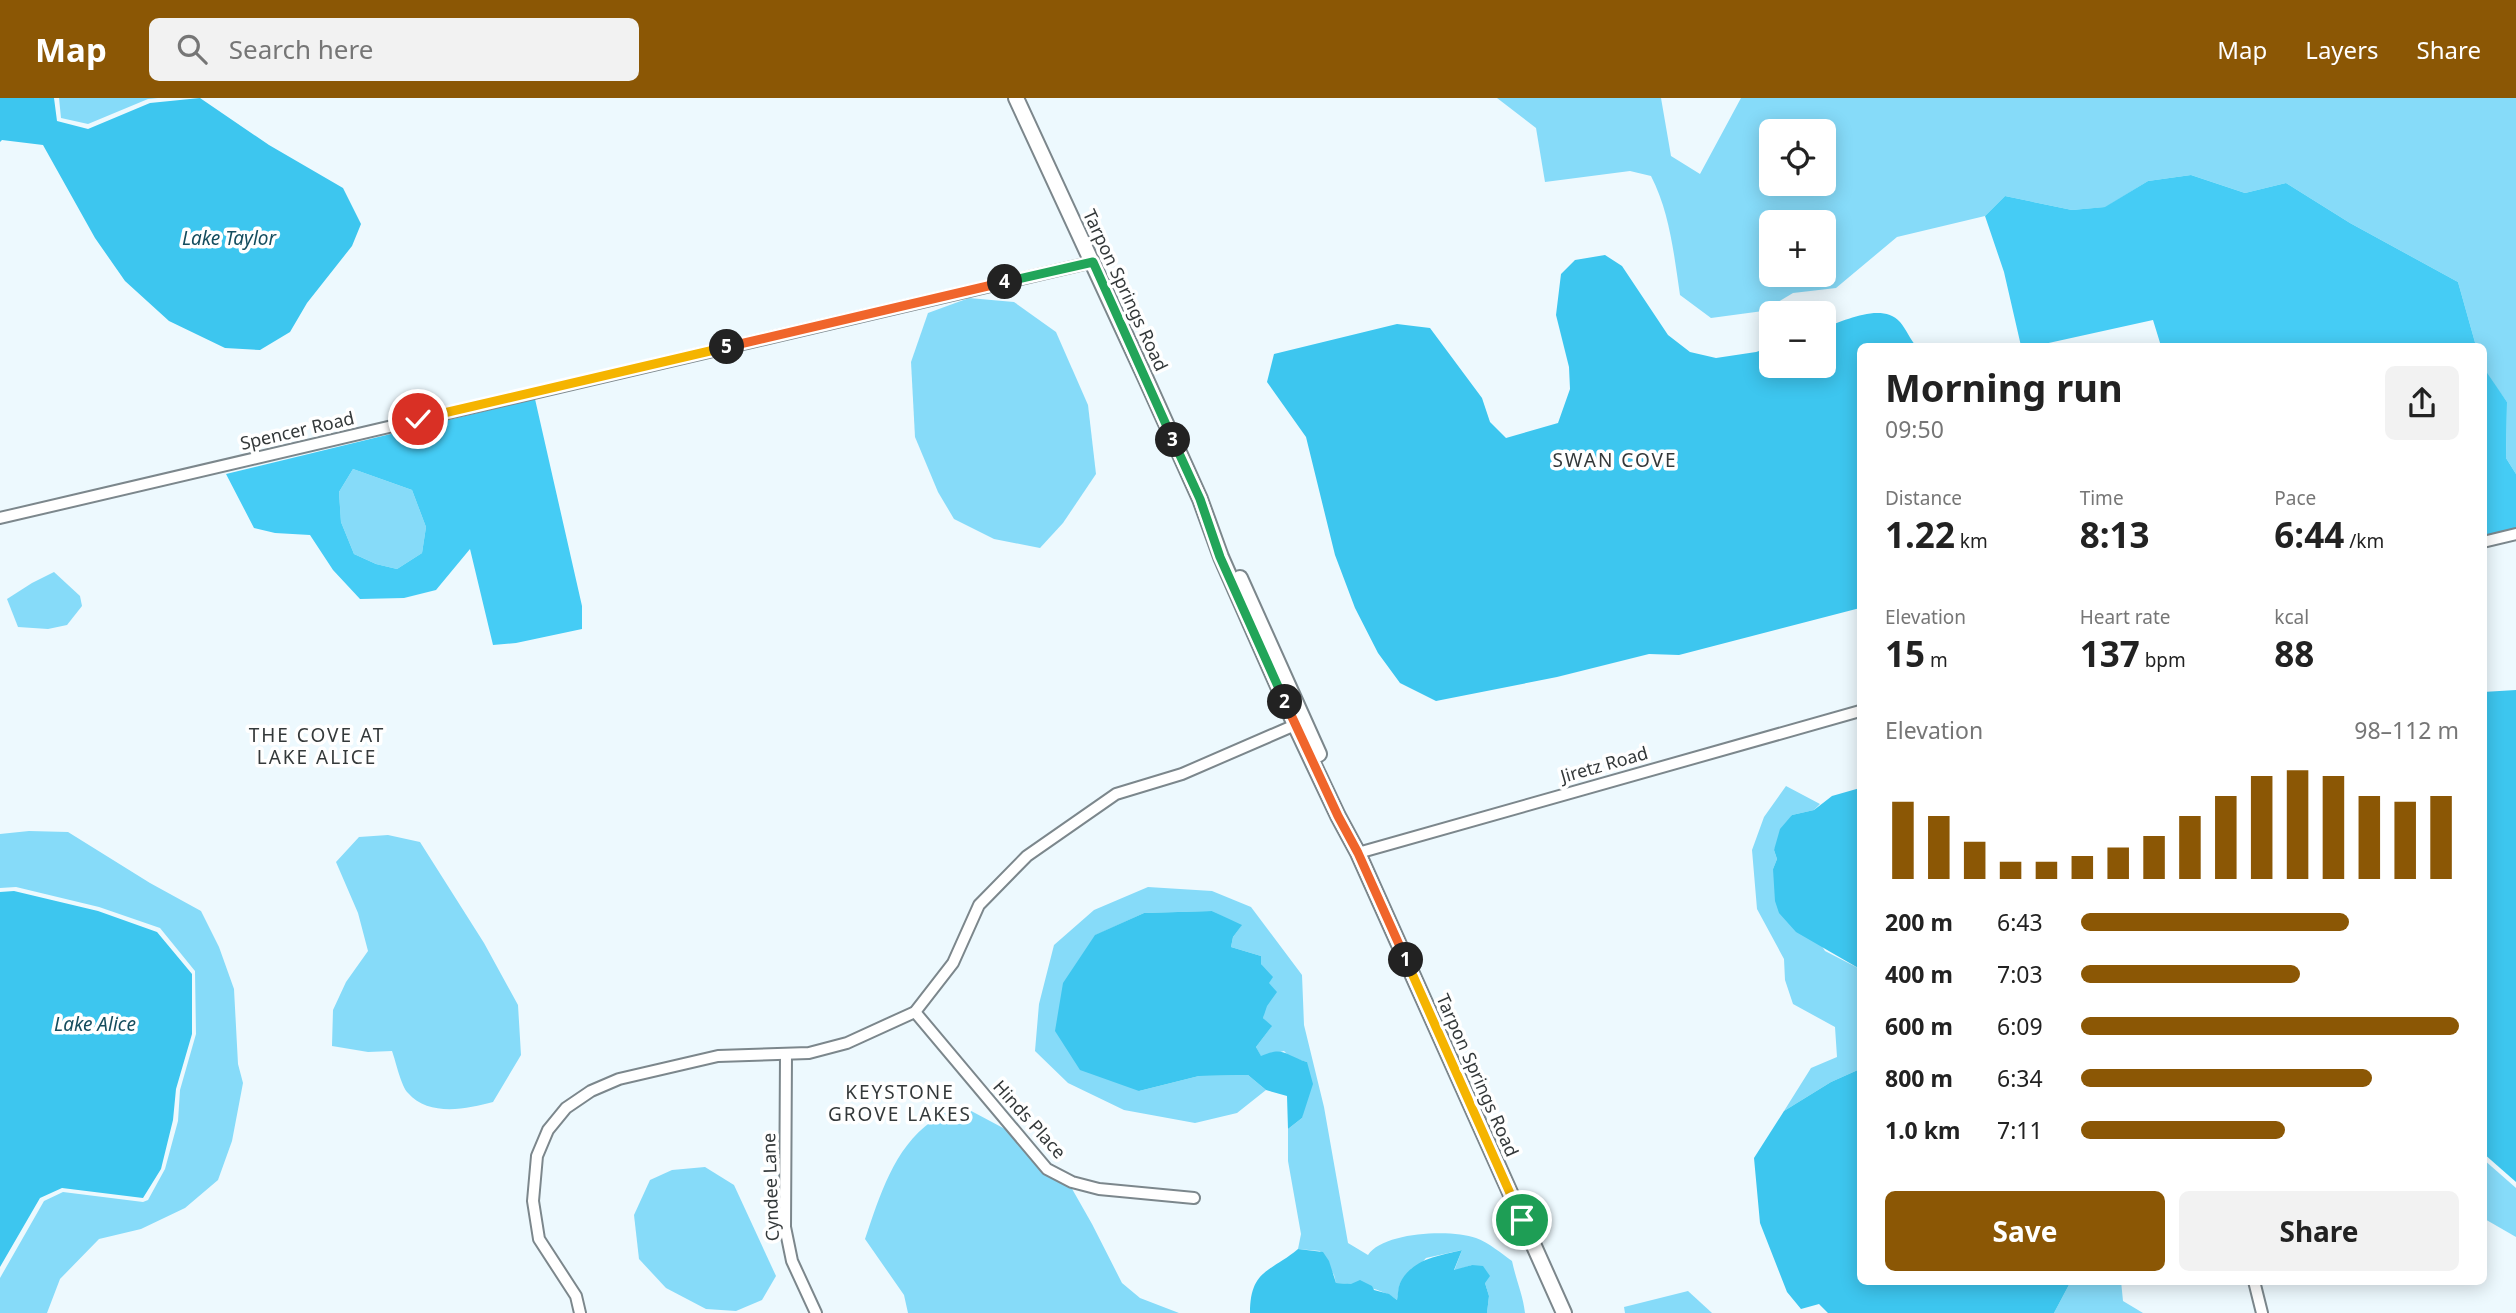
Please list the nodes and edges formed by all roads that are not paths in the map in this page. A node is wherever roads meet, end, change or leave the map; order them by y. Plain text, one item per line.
1 (1016, 98) edge
2 (1093, 262) junction
3 (0, 518) edge
4 (2516, 534) edge
5 (2487, 541) edge
6 (1857, 712) edge
7 (1300, 723) junction
8 (1358, 853) junction
9 (915, 1012) junction
10 (786, 1054) junction
11 (1194, 1198) dead end
12 (2255, 1285) edge
13 (580, 1313) edge
14 (816, 1313) edge
15 (1564, 1313) edge
16 (2262, 1313) edge

1 - 2 main road, Tarpon Springs Road
2 - 3 street, Spencer Road
2 - 7 main road, Tarpon Springs Road
4 - 5 street
6 - 8 street, Jiretz Road
7 - 8 main road, Tarpon Springs Road
7 - 9 street
8 - 15 main road, Tarpon Springs Road
9 - 10 street
9 - 11 street, Hinds Place
10 - 13 street
10 - 14 street, Cyndee Lane
12 - 16 street

